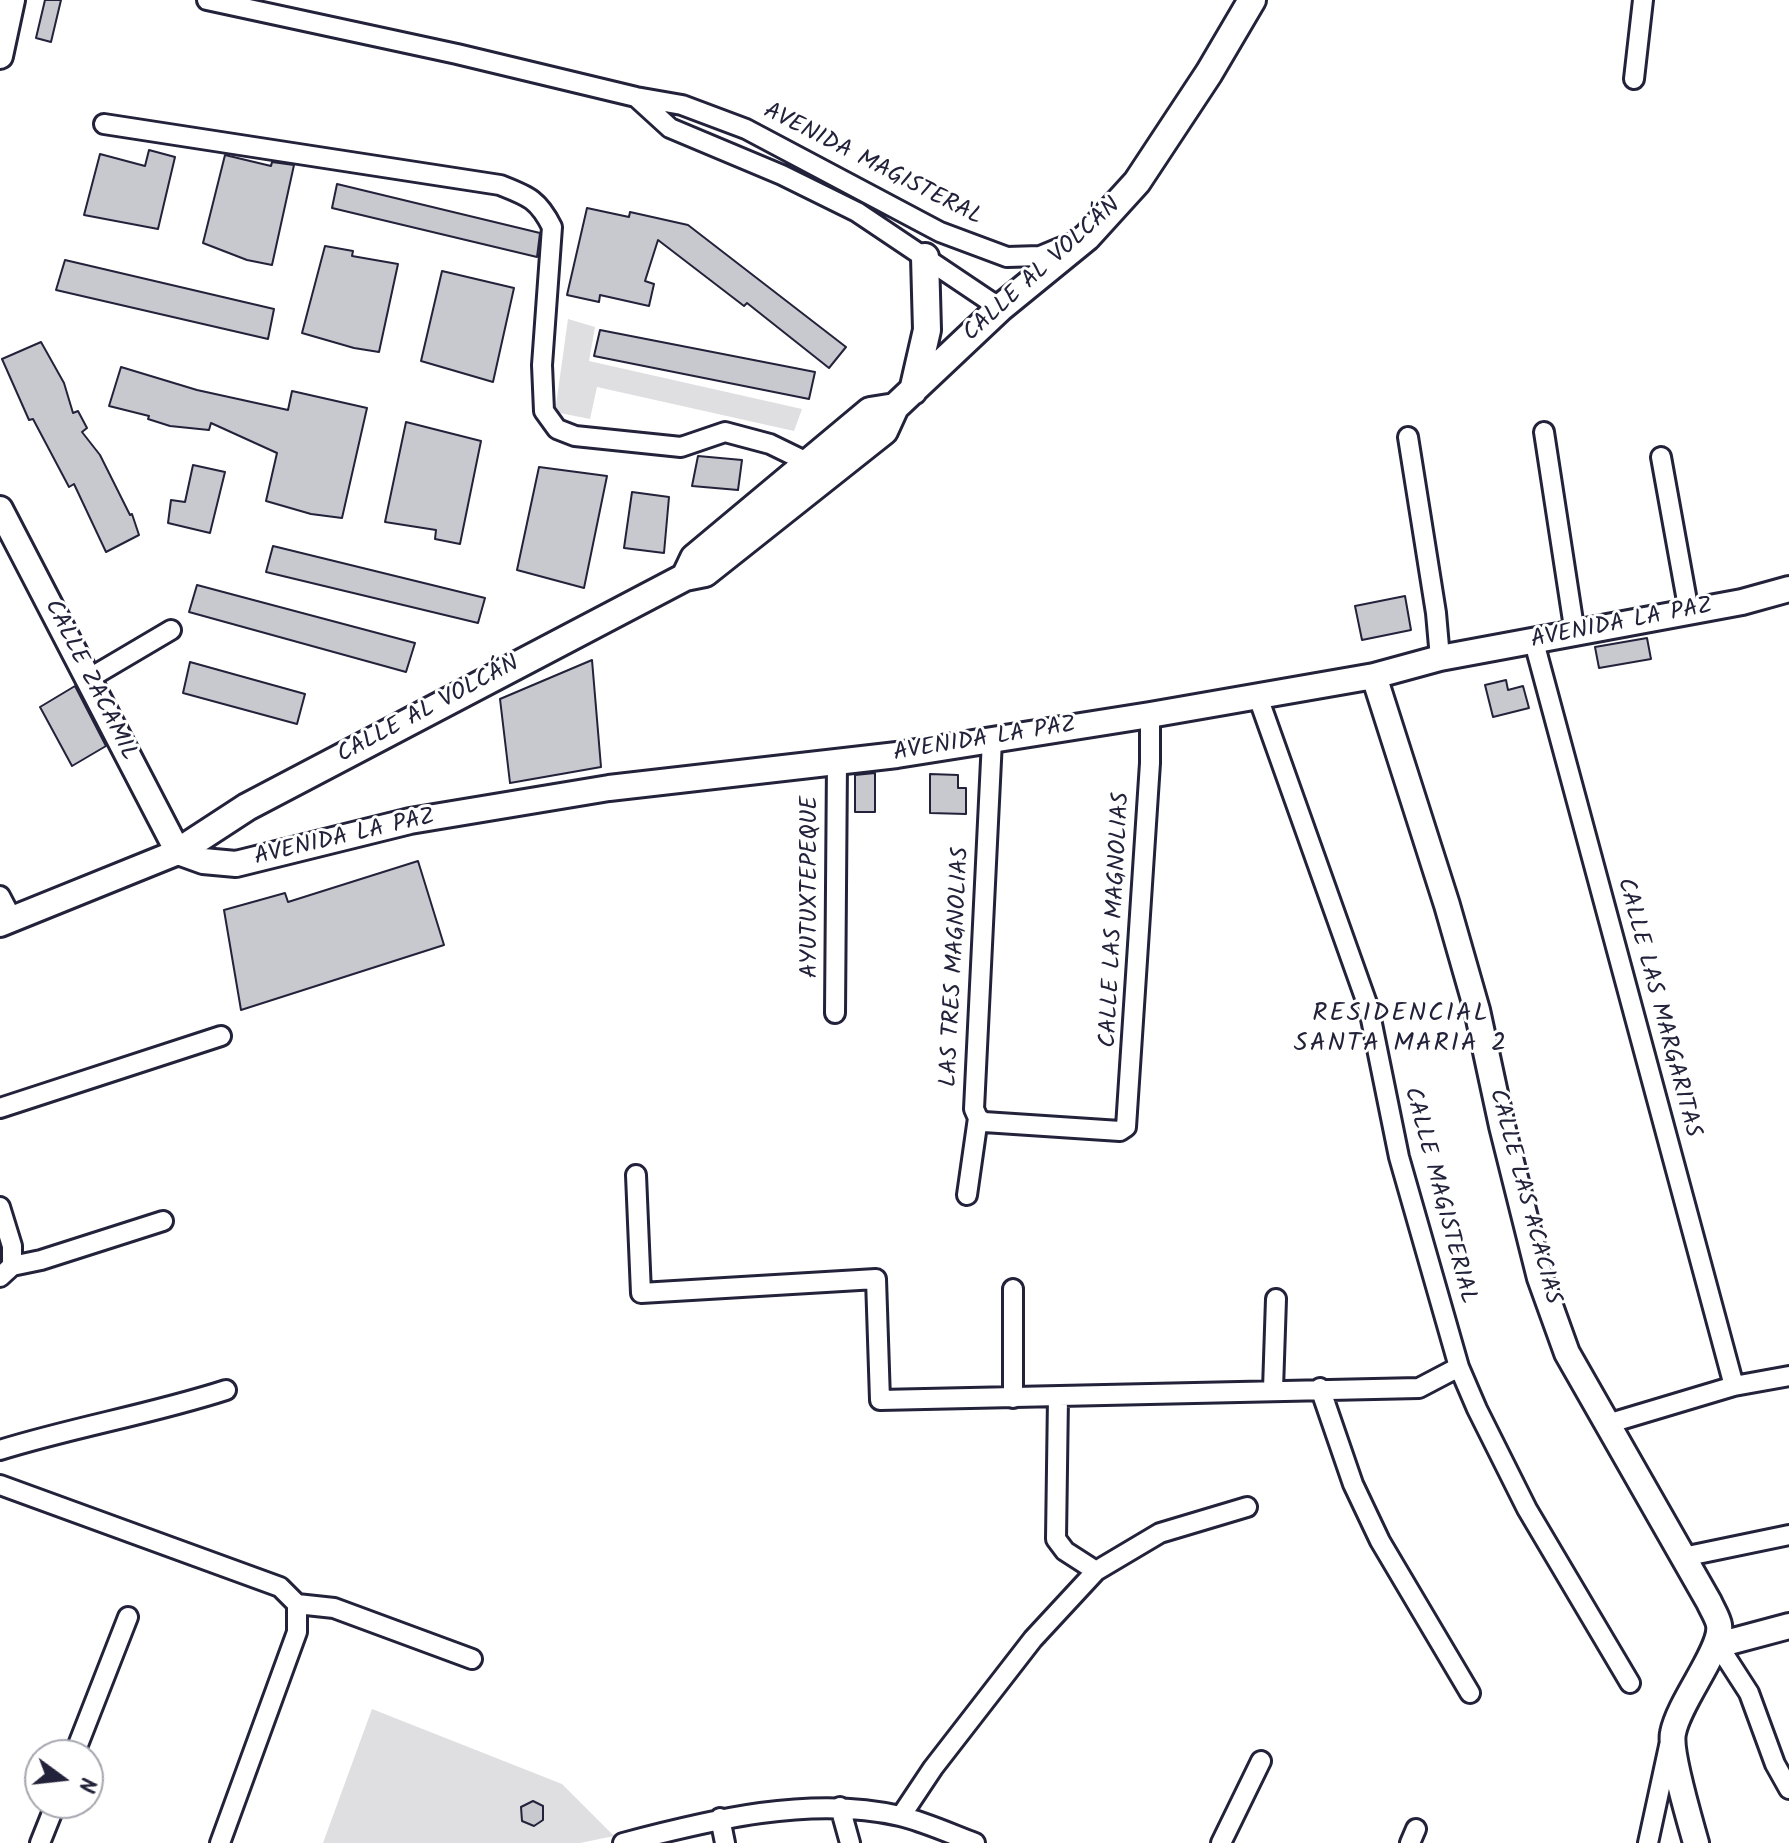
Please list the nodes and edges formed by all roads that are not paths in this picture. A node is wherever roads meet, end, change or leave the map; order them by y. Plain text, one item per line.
1 (12, 0) edge
2 (207, 0) edge
3 (1252, 0) edge
4 (1643, 0) edge
5 (0, 56) edge
6 (1634, 79) dead end
7 (636, 97) junction
8 (104, 124) dead end
9 (940, 232) junction
10 (1087, 237) junction
11 (925, 257) junction
12 (1000, 308) junction
13 (904, 399) junction
14 (1544, 432) dead end
15 (1408, 437) dead end
16 (1661, 457) dead end
17 (807, 462) junction
18 (0, 509) edge
19 (685, 577) junction
20 (1789, 589) edge
21 (1689, 612) junction
22 (171, 630) dead end
23 (1575, 634) junction
24 (1534, 642) junction
25 (1440, 658) junction
26 (1374, 676) junction
27 (88, 679) junction
28 (1258, 697) junction
29 (1150, 715) junction
30 (992, 740) junction
31 (837, 762) junction
32 (178, 852) junction
33 (0, 896) edge
34 (6, 921) edge
35 (835, 1013) dead end
36 (221, 1036) dead end
37 (0, 1108) edge
38 (978, 1118) junction
39 (636, 1175) dead end
40 (967, 1195) dead end
41 (0, 1207) edge
42 (163, 1221) dead end
43 (6, 1271) edge
44 (1013, 1289) dead end
45 (1276, 1299) dead end
46 (1459, 1367) junction
47 (1789, 1376) edge
48 (1734, 1386) junction
49 (1320, 1388) junction
50 (1273, 1389) junction
51 (226, 1390) dead end
52 (1058, 1397) junction
53 (1013, 1398) junction
54 (1607, 1424) junction
55 (0, 1450) edge
56 (0, 1485) edge
57 (1247, 1507) dead end
58 (1789, 1535) edge
59 (1683, 1557) junction
60 (1096, 1571) junction
61 (297, 1604) junction
62 (128, 1617) dead end
63 (1789, 1626) edge
64 (1718, 1645) junction
65 (472, 1659) dead end
66 (1630, 1683) dead end
67 (1470, 1693) dead end
68 (1672, 1736) junction
69 (80, 1739) edge
70 (1261, 1761) dead end
71 (1789, 1789) edge
72 (840, 1807) junction
73 (901, 1816) junction
74 (720, 1818) junction
75 (50, 1819) edge
76 (40, 1843) edge
77 (220, 1843) edge
78 (627, 1843) edge
79 (725, 1843) edge
80 (850, 1843) edge
81 (975, 1843) edge
82 (1221, 1843) edge
83 (1648, 1843) edge
84 (1696, 1843) edge

1 - 5 street
2 - 7 street, AVENIDA MAGISTERAL
3 - 10 main road, CALLE AL VOLCÁN
4 - 6 street
7 - 9 street, AVENIDA MAGISTERAL
7 - 11 street, AVENIDA MAGISTERAL
8 - 17 street
9 - 10 street, AVENIDA MAGISTERAL
9 - 11 street
10 - 12 main road, CALLE AL VOLCÁN
11 - 12 street, AVENIDA MAGISTERAL
11 - 13 main road
12 - 13 main road, CALLE AL VOLCÁN
13 - 17 main road, CALLE AL VOLCÁN
13 - 19 main road, CALLE AL VOLCÁN
14 - 23 street
15 - 25 street
16 - 21 street
17 - 19 main road, CALLE AL VOLCÁN
18 - 27 street, CALLE ZACAMIL
19 - 32 main road, CALLE AL VOLCÁN
20 - 21 street, AVENIDA LA PAZ
21 - 23 street, AVENIDA LA PAZ
22 - 27 street
23 - 24 street, AVENIDA LA PAZ
24 - 25 street, AVENIDA LA PAZ
24 - 48 street, CALLE LAS MARGARITAS
25 - 26 street, AVENIDA LA PAZ
26 - 28 street, AVENIDA LA PAZ
26 - 54 street, CALLE LAS ACACIAS
27 - 32 street, CALLE ZACAMIL
28 - 29 street, AVENIDA LA PAZ
28 - 46 street, CALLE MAGISTERIAL
29 - 30 street, AVENIDA LA PAZ
29 - 38 street, CALLE LAS MAGNOLIAS
30 - 31 street, AVENIDA LA PAZ
30 - 38 street, LAS TRES MAGNOLIAS
31 - 32 street, AVENIDA LA PAZ
31 - 35 street, AYUTUXTEPEQUE
32 - 34 street
33 - 34 street
36 - 37 street
38 - 40 street, LAS TRES MAGNOLIAS
39 - 53 street
41 - 43 street
42 - 43 street
44 - 53 street
45 - 50 street
46 - 49 street
46 - 66 street, CALLE MAGISTERIAL
47 - 48 street
48 - 54 street
49 - 50 street
49 - 67 street
50 - 52 street
51 - 55 street
52 - 53 street
52 - 60 street
54 - 59 street, CALLE LAS ACACIAS
56 - 61 street
57 - 60 street
58 - 59 street
59 - 64 street, CALLE LAS ACACIAS
60 - 73 street
61 - 65 street
61 - 77 street
62 - 69 street
63 - 64 street
64 - 68 street
64 - 71 street
68 - 83 street
68 - 84 street
70 - 82 street
72 - 73 street
72 - 74 street
72 - 80 street
73 - 81 street
74 - 78 street
74 - 79 street
75 - 76 street

